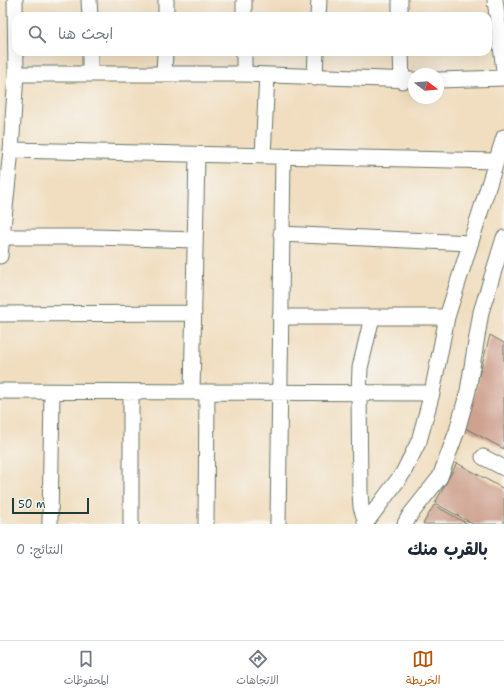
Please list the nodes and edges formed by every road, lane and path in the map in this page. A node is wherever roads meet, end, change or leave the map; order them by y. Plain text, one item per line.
1 (15, 0) edge
2 (90, 0) edge
3 (166, 0) edge
4 (244, 0) edge
5 (319, 0) edge
6 (400, 0) edge
7 (495, 0) edge
8 (15, 12) edge
9 (90, 12) edge
10 (166, 12) edge
11 (244, 12) edge
12 (318, 12) edge
13 (400, 12) edge
14 (16, 56) edge
15 (90, 56) edge
16 (165, 56) edge
17 (244, 56) edge
18 (316, 56) edge
19 (402, 56) edge
20 (504, 70) edge
21 (16, 74) junction
22 (90, 74) junction
23 (164, 74) junction
24 (244, 74) junction
25 (267, 75) junction
26 (315, 78) junction
27 (504, 78) edge
28 (408, 80) edge
29 (444, 80) edge
30 (504, 137) edge
31 (11, 150) junction
32 (197, 154) junction
33 (263, 156) junction
34 (283, 156) junction
35 (496, 161) junction
36 (281, 234) junction
37 (3, 237) junction
38 (504, 238) edge
39 (195, 240) junction
40 (470, 243) junction
41 (0, 256) edge
42 (194, 312) junction
43 (0, 314) edge
44 (280, 317) junction
45 (372, 317) junction
46 (447, 317) junction
47 (0, 391) edge
48 (52, 392) junction
49 (131, 392) junction
50 (200, 392) junction
51 (279, 392) junction
52 (359, 393) junction
53 (432, 393) junction
54 (483, 457) dead end
55 (504, 468) edge
56 (50, 524) edge
57 (131, 524) edge
58 (206, 524) edge
59 (278, 524) edge
60 (365, 524) edge
61 (405, 524) edge

1 - 8 street
2 - 9 street
3 - 10 street
4 - 11 street
5 - 12 street
6 - 13 street
7 - 20 street
14 - 21 street
15 - 22 street
16 - 23 street
17 - 24 street
18 - 26 street
19 - 28 street
21 - 22 street
21 - 31 street
22 - 23 street
23 - 24 street
24 - 25 street
25 - 26 street
25 - 33 street
26 - 28 street
27 - 29 street
30 - 35 street
31 - 32 street
31 - 37 street
32 - 33 street
32 - 39 street
33 - 34 street
34 - 35 street
34 - 36 street
35 - 40 street
36 - 40 street
36 - 44 street
37 - 39 street
37 - 41 street
38 - 61 street
39 - 42 street
40 - 46 street
42 - 43 street
42 - 50 street
44 - 45 street
44 - 51 street
45 - 46 street
45 - 52 street
46 - 53 street
47 - 48 street
48 - 49 street
48 - 56 street
49 - 50 street
49 - 57 street
50 - 51 street
50 - 58 street
51 - 52 street
51 - 59 street
52 - 53 street
52 - 60 street
53 - 60 street
54 - 55 street

